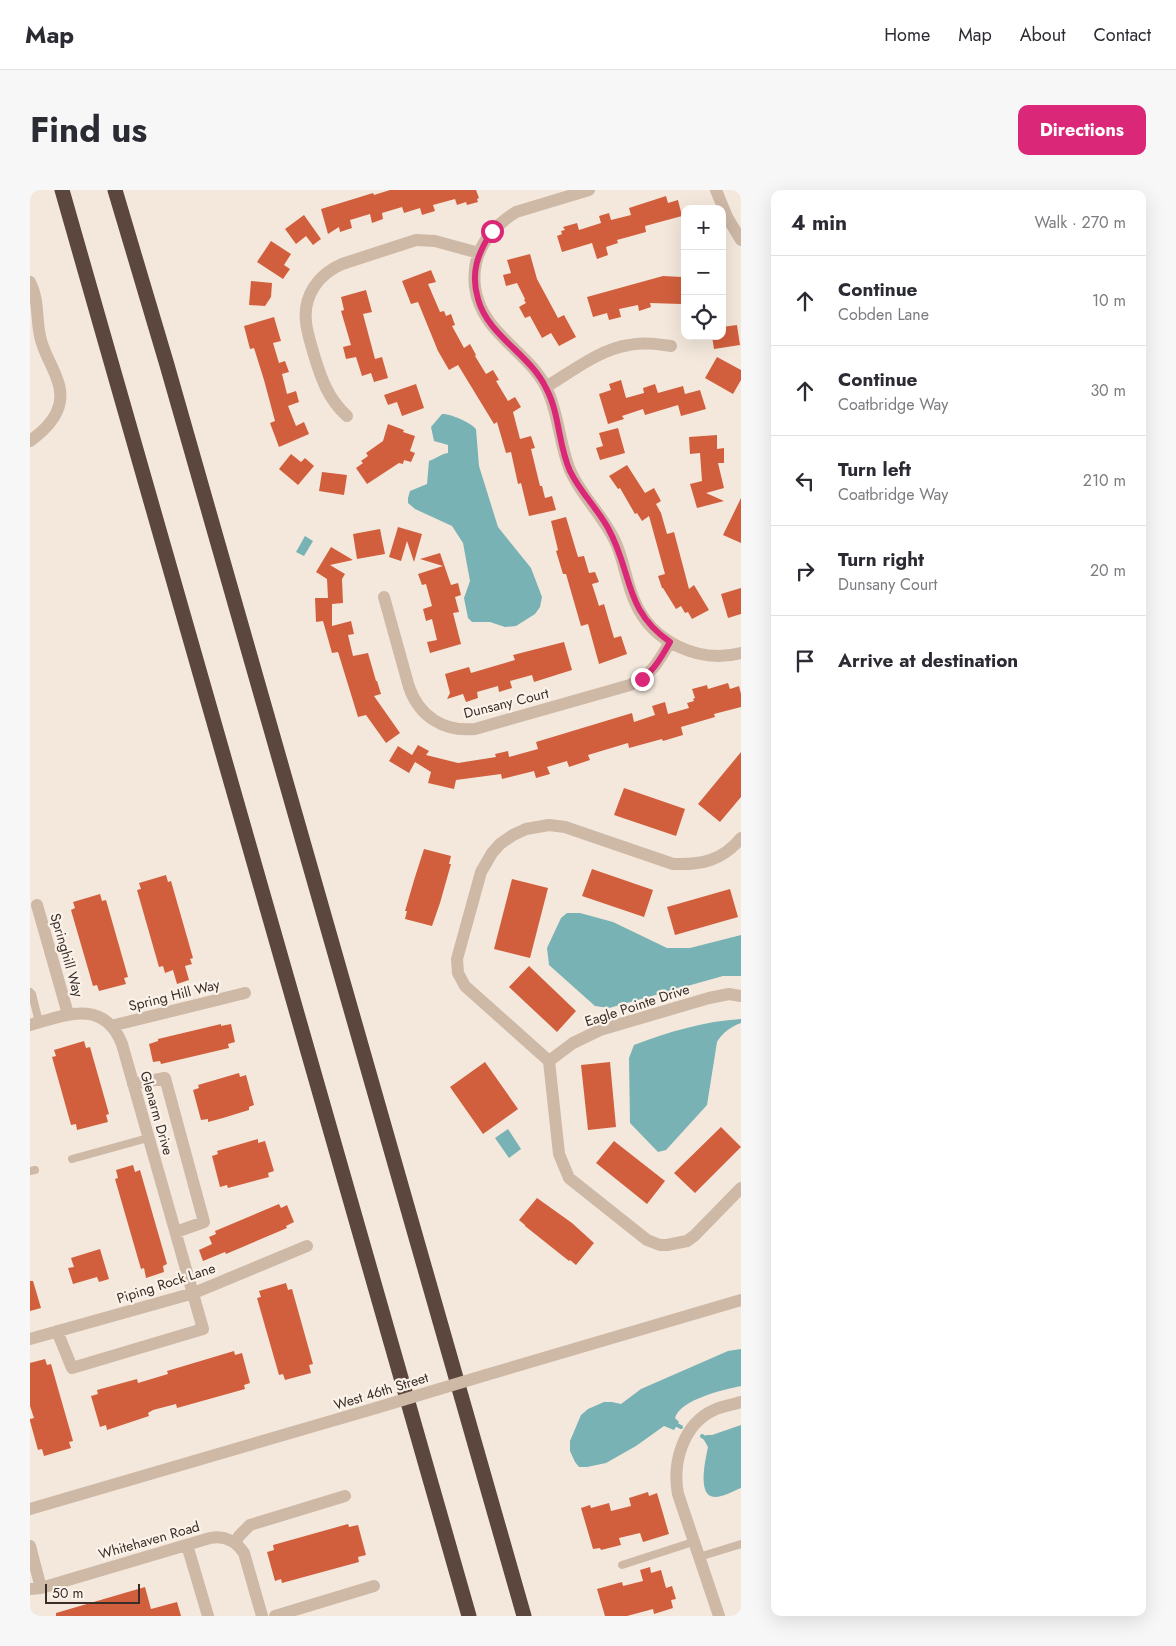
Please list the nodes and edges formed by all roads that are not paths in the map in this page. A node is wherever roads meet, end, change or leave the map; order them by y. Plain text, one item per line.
1 (62, 190) edge
2 (115, 190) edge
3 (589, 190) edge
4 (716, 190) edge
5 (741, 240) edge
6 (479, 253) junction
7 (30, 282) edge
8 (671, 346) dead end
9 (546, 386) junction
10 (347, 416) dead end
11 (30, 441) edge
12 (384, 597) dead end
13 (670, 642) junction
14 (741, 653) edge
15 (741, 838) edge
16 (37, 905) dead end
17 (30, 992) edge
18 (245, 993) dead end
19 (741, 996) edge
20 (68, 1014) junction
21 (34, 1024) edge
22 (111, 1026) junction
23 (549, 1061) junction
24 (133, 1084) junction
25 (148, 1138) junction
26 (72, 1160) dead end
27 (741, 1188) edge
28 (176, 1232) junction
29 (307, 1246) dead end
30 (194, 1293) junction
31 (741, 1300) edge
32 (57, 1331) junction
33 (30, 1339) edge
34 (741, 1402) edge
35 (345, 1496) dead end
36 (30, 1509) edge
37 (693, 1542) junction
38 (235, 1543) junction
39 (741, 1544) edge
40 (187, 1545) junction
41 (30, 1546) edge
42 (699, 1556) junction
43 (622, 1565) dead end
44 (374, 1586) dead end
45 (35, 1588) edge
46 (715, 1615) edge
47 (208, 1616) edge
48 (262, 1616) edge
49 (275, 1616) edge
50 (469, 1616) edge
51 (524, 1616) edge

1 - 50 highway
2 - 51 highway
3 - 6 street
4 - 5 street
6 - 9 street
6 - 10 street
7 - 11 street
8 - 9 street
9 - 13 street
12 - 13 street, Dunsany Court
13 - 14 street
15 - 23 street
16 - 20 street, Springhill Way
17 - 21 lane
18 - 22 street, Spring Hill Way
19 - 23 street, Eagle Pointe Drive
20 - 21 street
20 - 22 street
22 - 24 street, Glenarm Drive
23 - 27 street
24 - 25 street, Glenarm Drive
24 - 28 street
25 - 26 lane
25 - 28 street, Glenarm Drive
28 - 30 street, Glenarm Drive
29 - 30 street, Piping Rock Lane
30 - 32 street, Piping Rock Lane
30 - 32 street, Glenarm Drive
31 - 36 street, West 46th Street, bridge
32 - 33 street, Piping Rock Lane
34 - 37 street
35 - 38 street
37 - 42 street
37 - 43 lane
38 - 40 street, Whitehaven Road
38 - 48 street
39 - 42 lane
40 - 45 street, Whitehaven Road
40 - 47 street
41 - 45 street, Whitehaven Road
42 - 46 street
44 - 49 street

